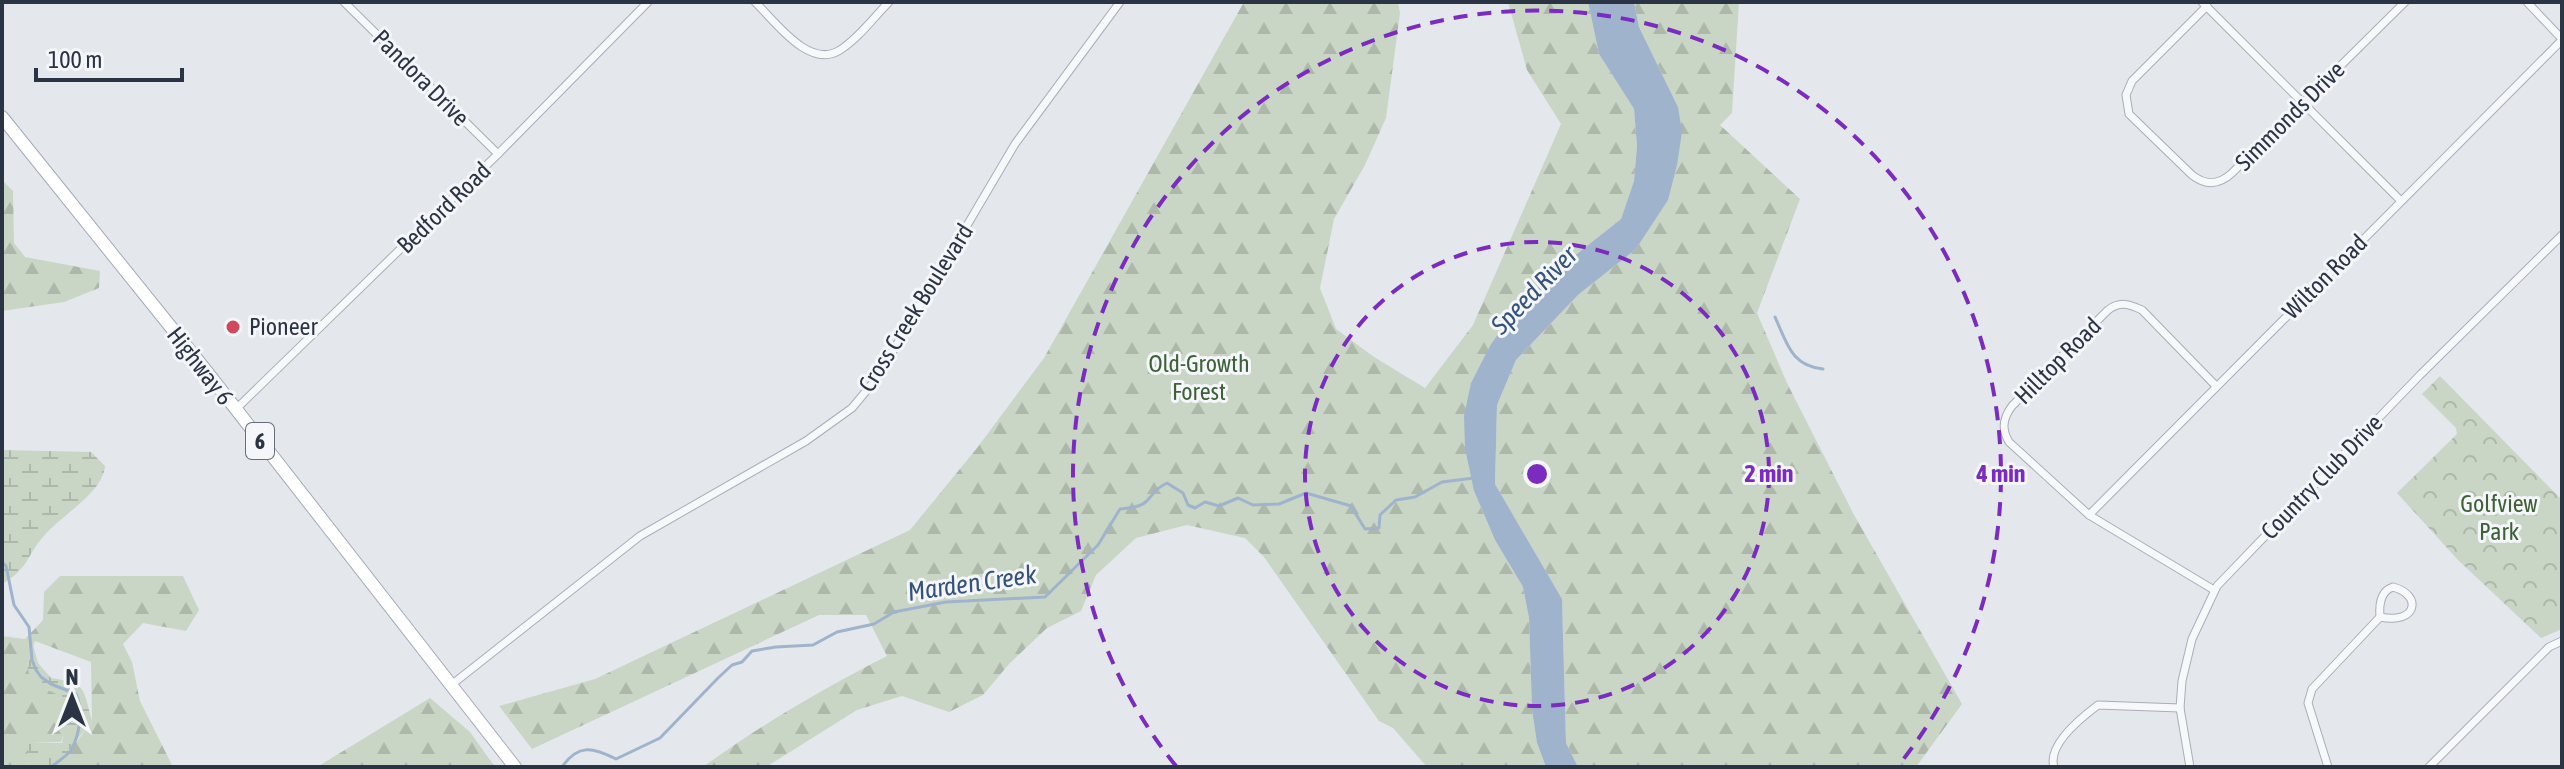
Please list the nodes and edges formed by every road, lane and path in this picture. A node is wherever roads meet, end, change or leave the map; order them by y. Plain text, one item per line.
1 (344, 2) edge
2 (648, 2) edge
3 (755, 2) edge
4 (889, 2) edge
5 (1120, 2) edge
6 (2389, 2) edge
7 (2405, 2) edge
8 (2527, 2) edge
9 (2204, 4) edge
10 (2397, 10) junction
11 (2562, 39) edge
12 (2303, 102) junction
13 (2, 117) edge
14 (498, 154) junction
15 (2400, 200) junction
16 (2562, 235) edge
17 (2216, 386) junction
18 (235, 410) junction
19 (2089, 515) junction
20 (2214, 590) junction
21 (2380, 617) junction
22 (2562, 641) edge
23 (450, 686) junction
24 (2180, 708) junction
25 (515, 767) edge
26 (2054, 767) edge
27 (2190, 767) edge
28 (2328, 767) edge
29 (2429, 767) edge

1 - 14 street, Pandora Drive
2 - 14 street, Bedford Road
3 - 4 street
5 - 23 street, Cross Creek Boulevard
6 - 10 street
7 - 10 street, Simmonds Drive
8 - 11 street
9 - 12 street
9 - 12 street, Simmonds Drive
10 - 12 street, Simmonds Drive
11 - 15 street, Wilton Road
12 - 15 street
13 - 18 main road, Highway 6 / 6
14 - 18 street, Bedford Road
15 - 17 street, Wilton Road
16 - 20 street, Country Club Drive
17 - 19 street, Wilton Road
17 - 19 street, Hilltop Road
18 - 23 main road, Highway 6 / 6
19 - 20 street, Hilltop Road
20 - 24 street, Country Club Drive
21 - 21 street
21 - 28 street
22 - 29 street
23 - 25 main road, Highway 6 / 6
24 - 26 street
24 - 27 street, Country Club Drive

